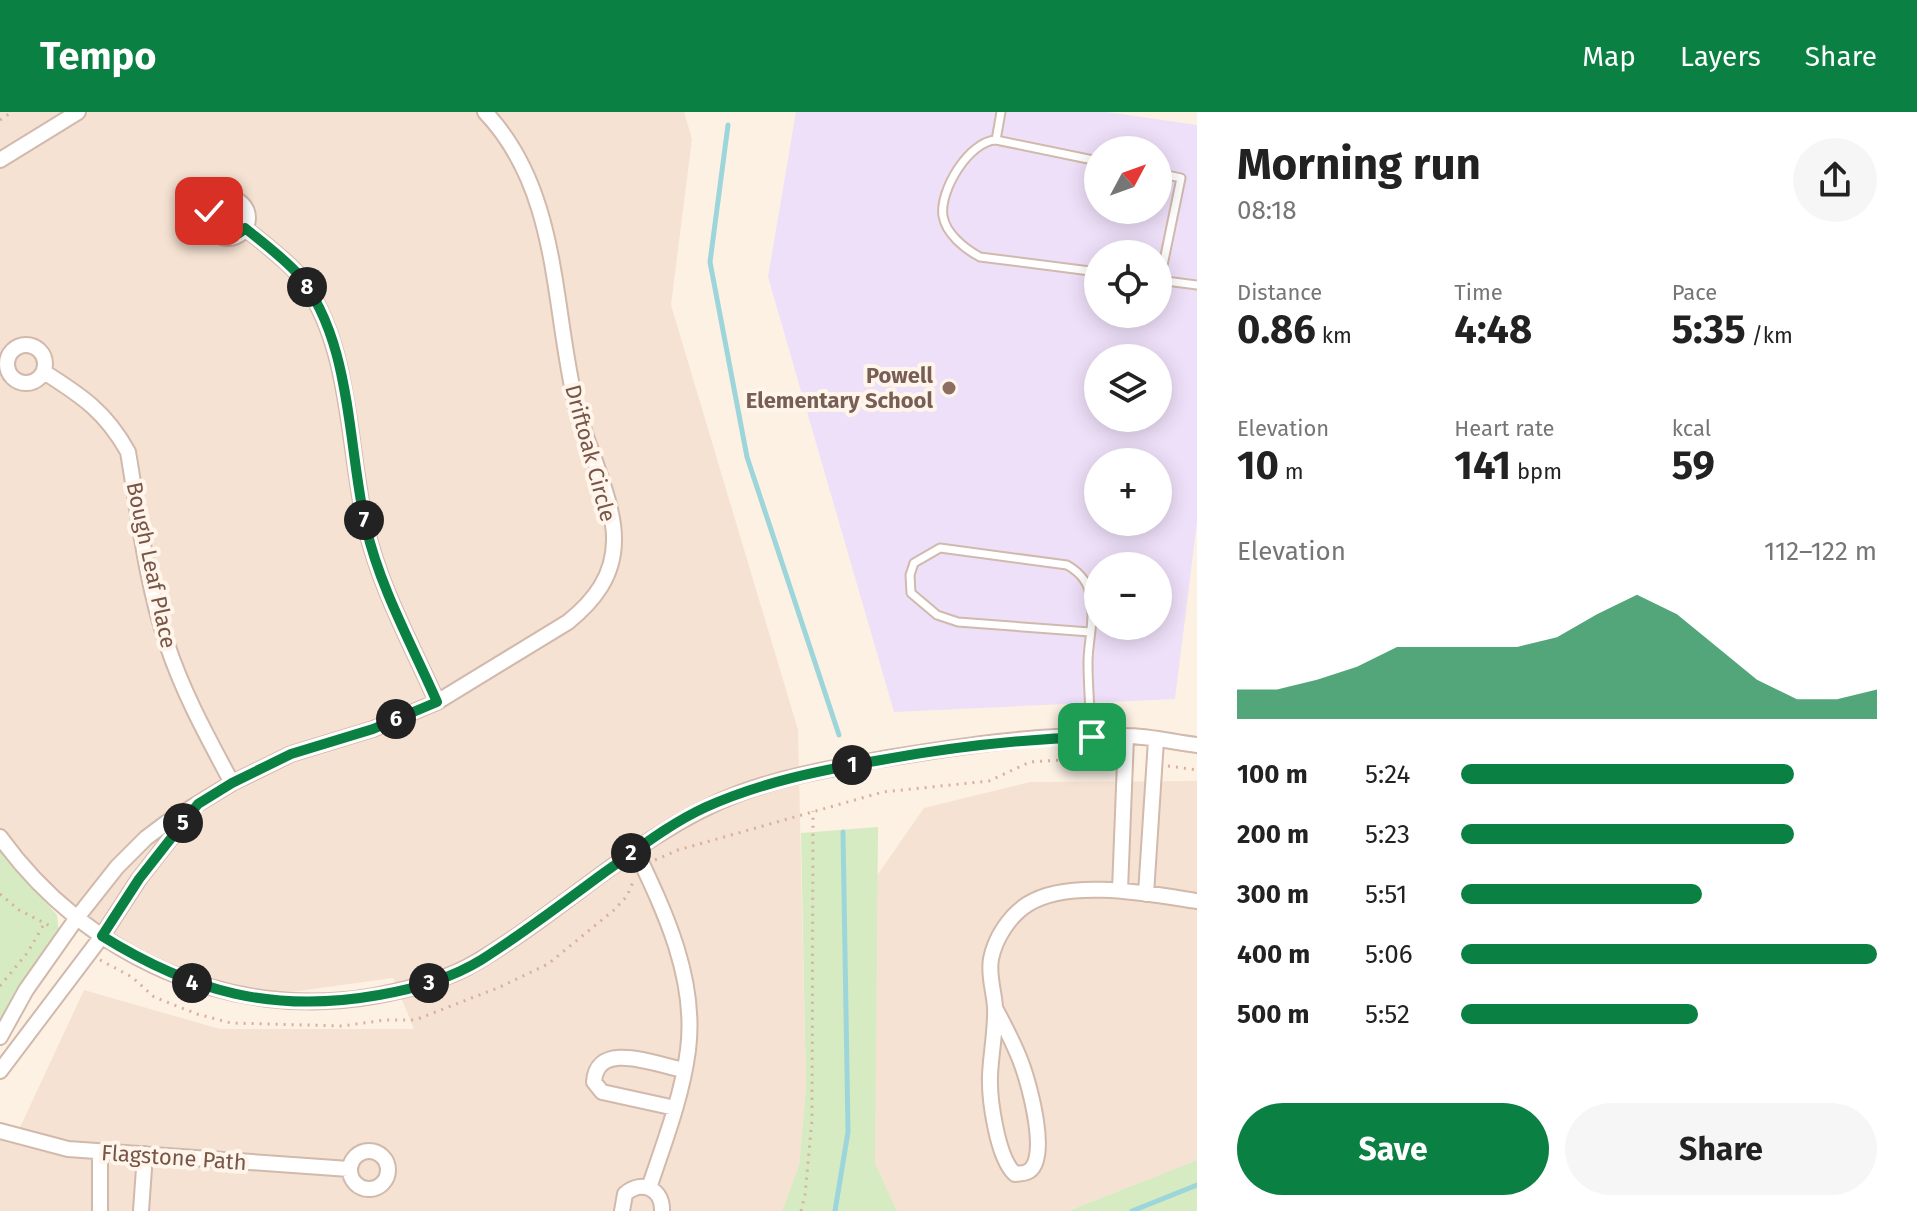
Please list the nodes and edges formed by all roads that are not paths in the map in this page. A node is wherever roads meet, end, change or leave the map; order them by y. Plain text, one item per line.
1 (78, 112) edge
2 (485, 112) edge
3 (1001, 112) edge
4 (996, 140) junction
5 (1084, 158) edge
6 (0, 160) edge
7 (1172, 176) edge
8 (1172, 220) edge
9 (245, 228) dead end
10 (1084, 270) edge
11 (1172, 282) edge
12 (1197, 285) edge
13 (44, 372) dead end
14 (1090, 632) joint
15 (1089, 640) edge
16 (437, 702) junction
17 (1126, 736) junction
18 (1092, 737) junction
19 (1156, 740) junction
20 (1197, 745) edge
21 (232, 783) junction
22 (198, 804) junction
23 (0, 837) edge
24 (635, 849) junction
25 (1120, 890) junction
26 (1146, 894) junction
27 (1197, 901) edge
28 (76, 919) junction
29 (102, 936) junction
30 (995, 1008) junction
31 (0, 1037) edge
32 (684, 1070) junction
33 (0, 1071) edge
34 (675, 1108) junction
35 (0, 1131) edge
36 (100, 1152) junction
37 (145, 1154) junction
38 (349, 1169) dead end
39 (649, 1188) junction
40 (100, 1211) edge
41 (141, 1211) edge
42 (622, 1211) edge
43 (662, 1211) edge

1 - 6 street
2 - 16 street, Driftoak Circle
3 - 4 lane
4 - 5 lane
4 - 10 lane
7 - 8 lane
9 - 16 street
11 - 12 lane
13 - 21 street, Bough Leaf Place
14 - 14 lane
15 - 18 lane
16 - 21 street, Driftoak Circle
17 - 18 street
17 - 19 street
17 - 25 street
18 - 24 street
19 - 20 street
19 - 26 street
21 - 22 street, Driftoak Circle
22 - 28 street, Driftoak Circle
22 - 29 street, Driftoak Circle
23 - 28 street
24 - 29 street
24 - 32 street
25 - 26 street
25 - 30 street
26 - 27 street
28 - 29 street
28 - 31 street, Driftoak Circle
29 - 33 street, Driftoak Circle
30 - 30 street
32 - 34 street
32 - 34 street
34 - 39 street
35 - 36 street, Flagstone Path
36 - 37 street, Flagstone Path
36 - 40 street
37 - 38 street, Flagstone Path
37 - 41 street
39 - 42 street
39 - 43 street

